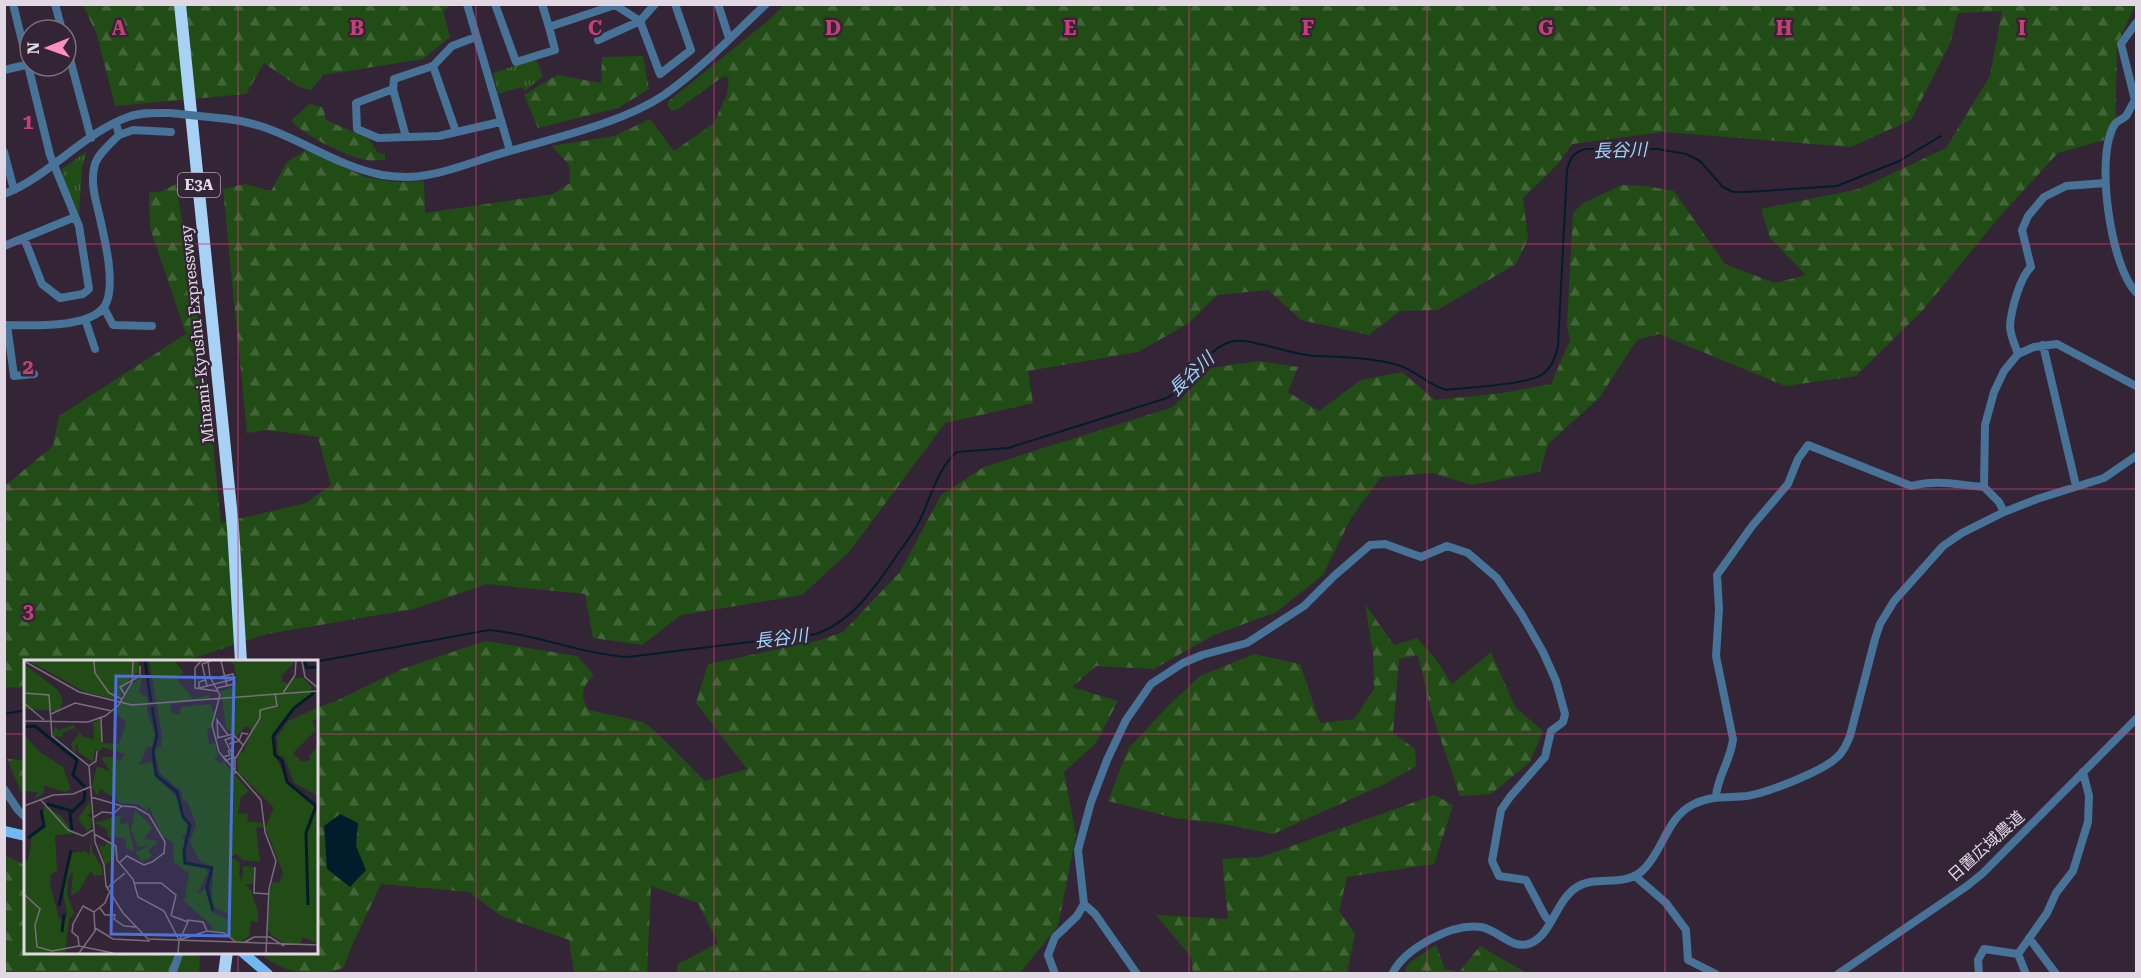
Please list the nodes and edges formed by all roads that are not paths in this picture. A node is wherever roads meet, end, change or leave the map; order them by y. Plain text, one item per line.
1 (13, 4) edge
2 (180, 4) edge
3 (467, 4) edge
4 (495, 4) edge
5 (542, 4) edge
6 (655, 4) edge
7 (675, 4) edge
8 (718, 4) edge
9 (766, 4) edge
10 (592, 8) edge
11 (640, 21) junction
12 (18, 23) edge
13 (2136, 23) edge
14 (549, 27) junction
15 (476, 37) junction
16 (729, 38) junction
17 (598, 40) dead end
18 (433, 66) junction
19 (32, 78) edge
20 (74, 78) edge
21 (393, 89) junction
22 (500, 122) junction
23 (116, 123) junction
24 (171, 132) dead end
25 (456, 132) junction
26 (119, 135) junction
27 (406, 137) junction
28 (91, 138) junction
29 (510, 151) junction
30 (4, 152) edge
31 (53, 165) junction
32 (2105, 183) junction
33 (15, 190) junction
34 (4, 194) edge
35 (75, 217) junction
36 (24, 238) junction
37 (4, 246) edge
38 (2136, 292) edge
39 (104, 308) junction
40 (85, 319) junction
41 (6, 325) edge
42 (152, 326) dead end
43 (2043, 345) junction
44 (95, 349) dead end
45 (2018, 354) junction
46 (34, 374) dead end
47 (2136, 386) edge
48 (2136, 456) edge
49 (2076, 486) junction
50 (1984, 487) junction
51 (2004, 512) junction
52 (241, 660) edge
53 (2136, 719) edge
54 (2084, 772) junction
55 (4, 789) edge
56 (1716, 797) junction
57 (24, 816) edge
58 (4, 831) edge
59 (24, 836) edge
60 (1635, 876) junction
61 (1083, 904) junction
62 (1550, 921) junction
63 (2029, 938) junction
64 (179, 954) edge
65 (227, 954) edge
66 (244, 954) edge
67 (2018, 954) junction
68 (172, 974) edge
69 (224, 974) edge
70 (268, 974) edge
71 (1055, 974) edge
72 (1137, 974) edge
73 (1392, 974) edge
74 (1716, 974) edge
75 (1838, 974) edge
76 (1979, 974) edge
77 (2026, 974) edge
78 (2056, 974) edge

1 - 12 street
2 - 52 highway, Minami-Kyushu Expressway / E3A
3 - 15 street
4 - 14 street
5 - 14 street
6 - 11 street
7 - 11 street
8 - 16 street
9 - 16 street
10 - 11 street
10 - 14 street
11 - 17 street
13 - 32 street
15 - 18 street
15 - 22 street
16 - 29 street
18 - 21 street
18 - 25 street
19 - 31 street
20 - 28 street
21 - 27 street
21 - 27 street
22 - 25 street
22 - 29 street
23 - 26 street
23 - 28 street
23 - 29 street, bridge
24 - 26 street
25 - 27 street
26 - 39 street
28 - 31 street
30 - 33 street
31 - 33 street
31 - 35 street
32 - 38 street
32 - 45 street
33 - 34 street
35 - 36 street
35 - 36 street
36 - 37 street
39 - 40 street
39 - 42 street
40 - 41 street
40 - 44 street
41 - 46 street
43 - 45 street
43 - 47 street
43 - 49 street
45 - 50 street
48 - 49 street
49 - 51 street
50 - 51 street
50 - 56 street
51 - 56 street
53 - 54 street, 日置広域農道
54 - 63 street
54 - 75 street, 日置広域農道
55 - 57 street
56 - 60 street
58 - 59 main road
60 - 62 street
60 - 74 street
61 - 62 street
61 - 71 street
61 - 72 street
62 - 73 street
63 - 67 street
63 - 78 street
64 - 68 street
65 - 69 highway
66 - 70 main road
67 - 76 street
67 - 77 street

